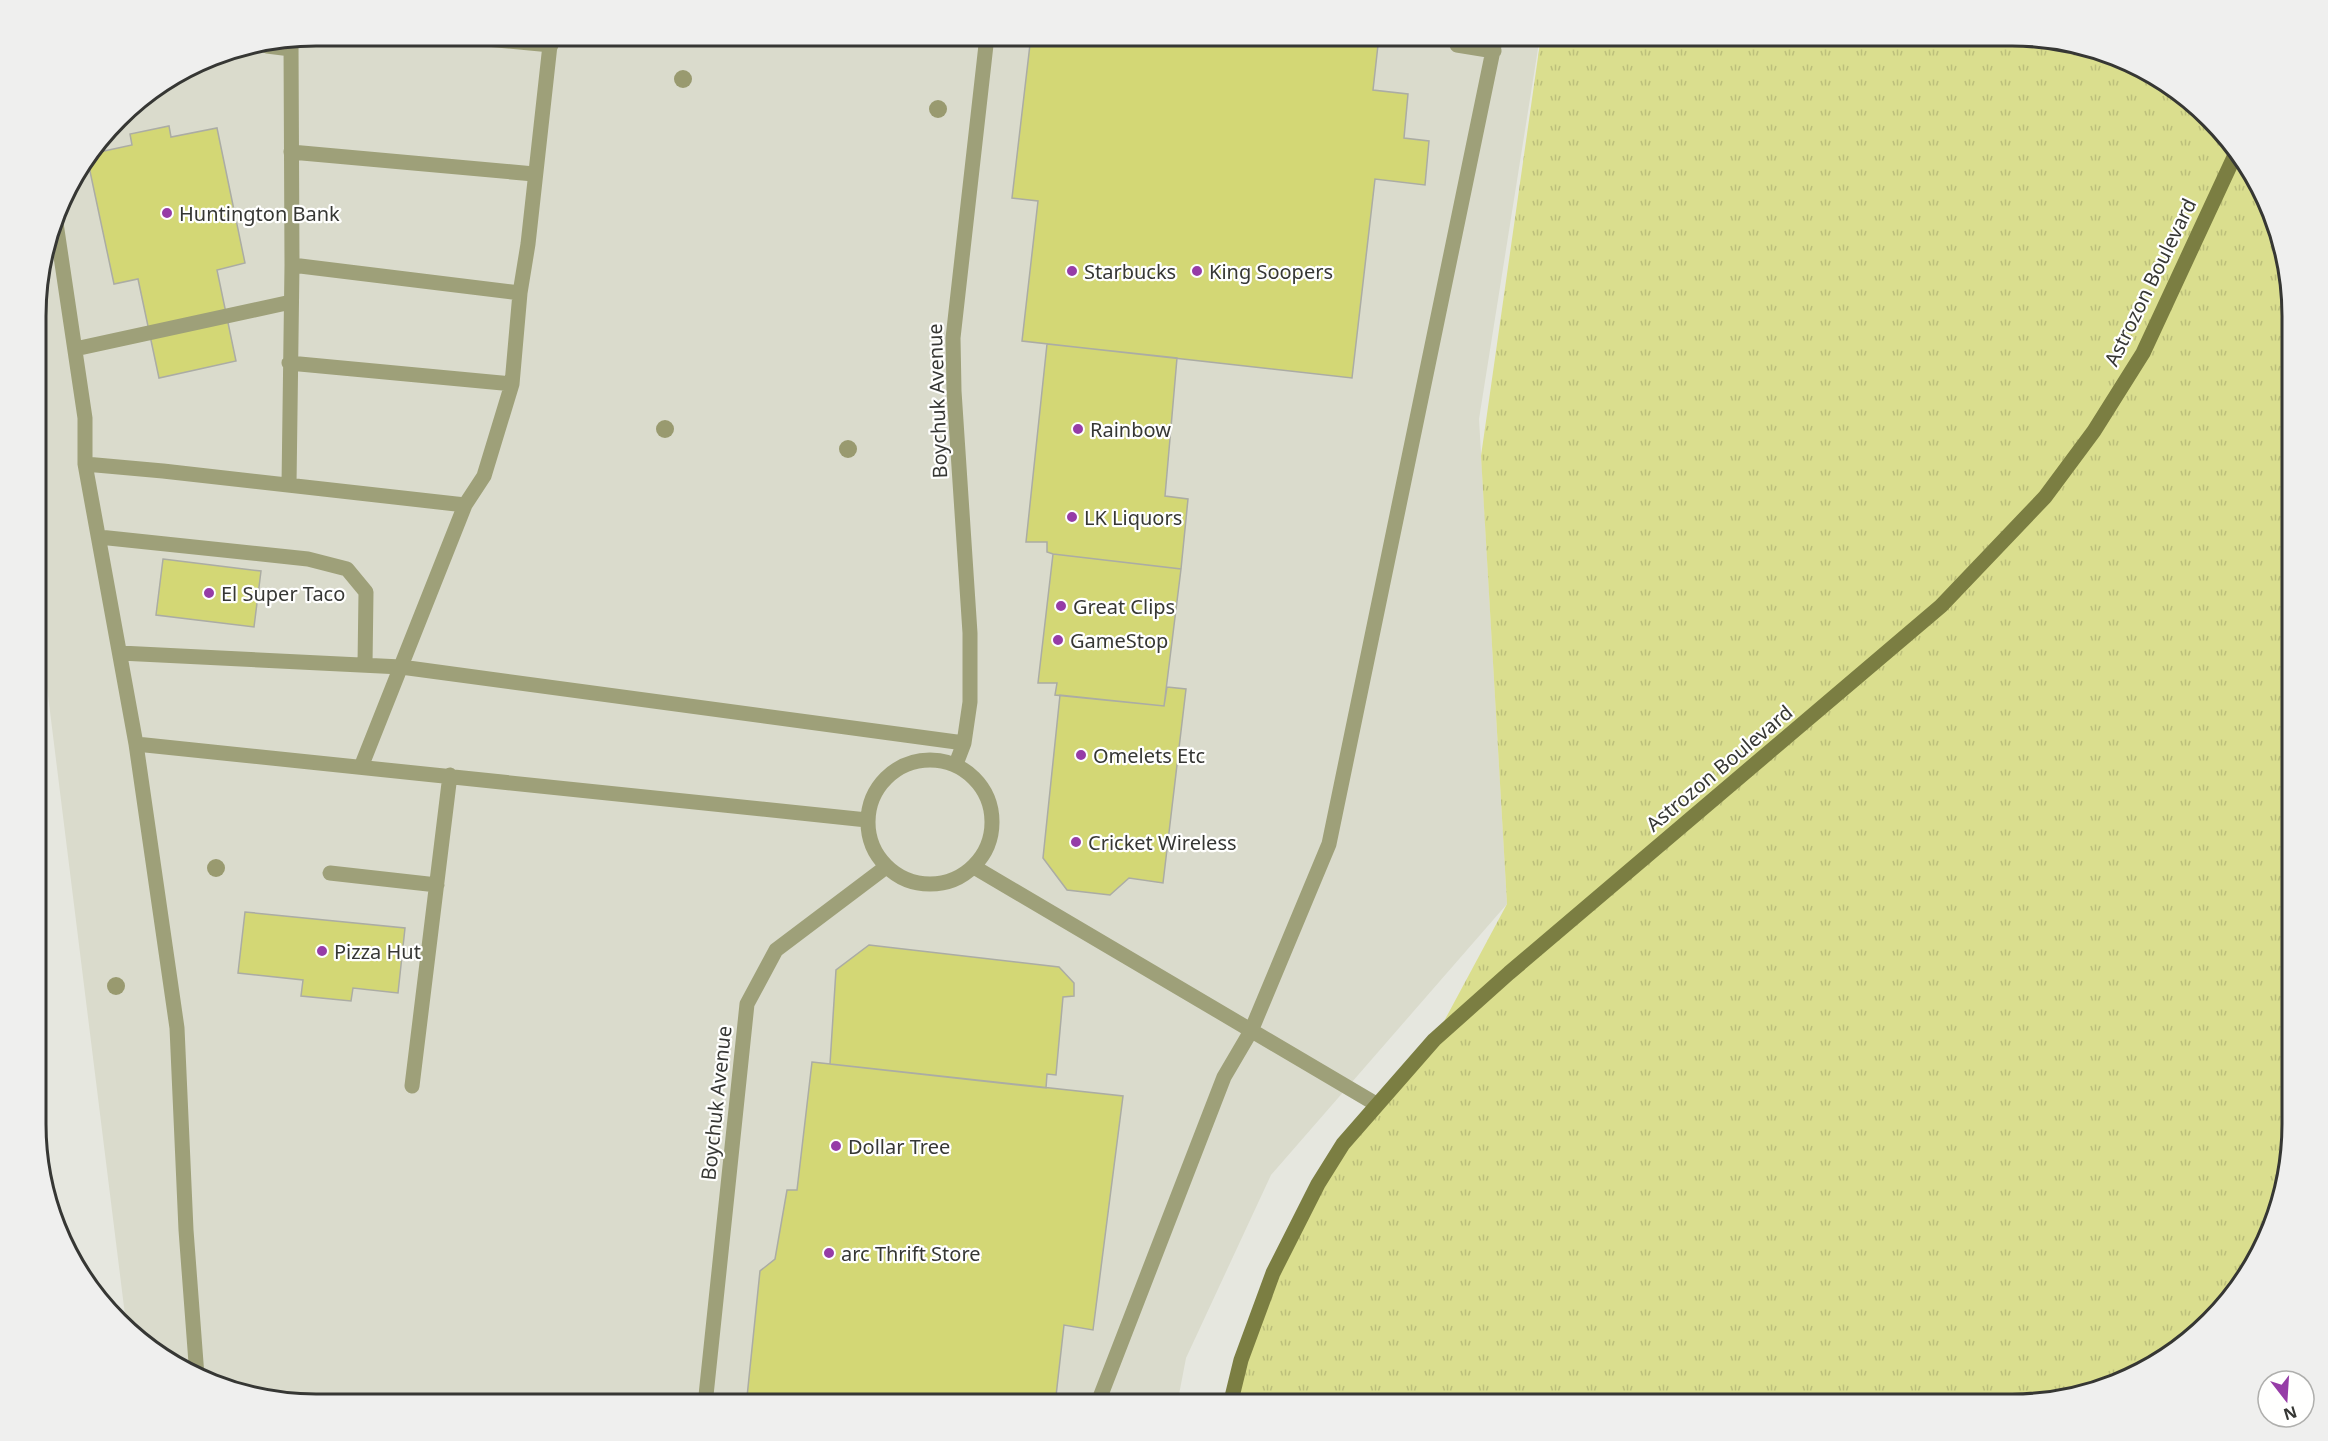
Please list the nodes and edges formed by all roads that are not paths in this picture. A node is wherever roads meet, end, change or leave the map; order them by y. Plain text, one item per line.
1 (550, 46) edge
2 (986, 46) edge
3 (1494, 46) edge
4 (291, 48) edge
5 (291, 152) junction
6 (2232, 161) edge
7 (534, 174) junction
8 (58, 238) edge
9 (292, 265) junction
10 (520, 293) junction
11 (291, 302) junction
12 (75, 349) junction
13 (289, 363) junction
14 (512, 384) junction
15 (85, 464) junction
16 (289, 485) junction
17 (465, 505) junction
18 (99, 537) junction
19 (120, 654) junction
20 (365, 664) junction
21 (401, 667) junction
22 (964, 743) junction
23 (136, 744) junction
24 (956, 764) junction
25 (361, 766) junction
26 (450, 775) junction
27 (867, 820) junction
28 (886, 867) junction
29 (974, 867) junction
30 (330, 873) dead end
31 (437, 885) junction
32 (1251, 1030) junction
33 (412, 1086) dead end
34 (1376, 1104) junction
35 (196, 1367) edge
36 (706, 1394) edge
37 (1101, 1394) edge
38 (1233, 1394) edge

1 - 7 lane
2 - 22 lane, Boychuk Avenue
3 - 32 lane
4 - 5 lane
5 - 7 lane
5 - 9 lane
6 - 34 main road, Astrozon Boulevard
7 - 10 lane
8 - 12 lane
9 - 10 lane
9 - 11 lane
10 - 14 lane
11 - 12 lane
11 - 13 lane
12 - 15 lane
13 - 14 lane
13 - 16 lane
14 - 17 lane
15 - 16 lane
15 - 18 lane
16 - 17 lane
17 - 21 lane
18 - 19 lane
18 - 20 lane
19 - 20 lane
19 - 23 lane
20 - 21 lane
21 - 22 lane
21 - 25 lane
22 - 24 lane, Boychuk Avenue
23 - 25 lane
23 - 35 lane
24 - 27 lane
24 - 29 lane
25 - 26 lane
26 - 27 lane
26 - 31 lane
27 - 28 lane
28 - 29 lane
28 - 36 lane, Boychuk Avenue
29 - 32 lane
30 - 31 lane
31 - 33 lane
32 - 34 lane
32 - 37 lane
34 - 38 main road, Astrozon Boulevard

